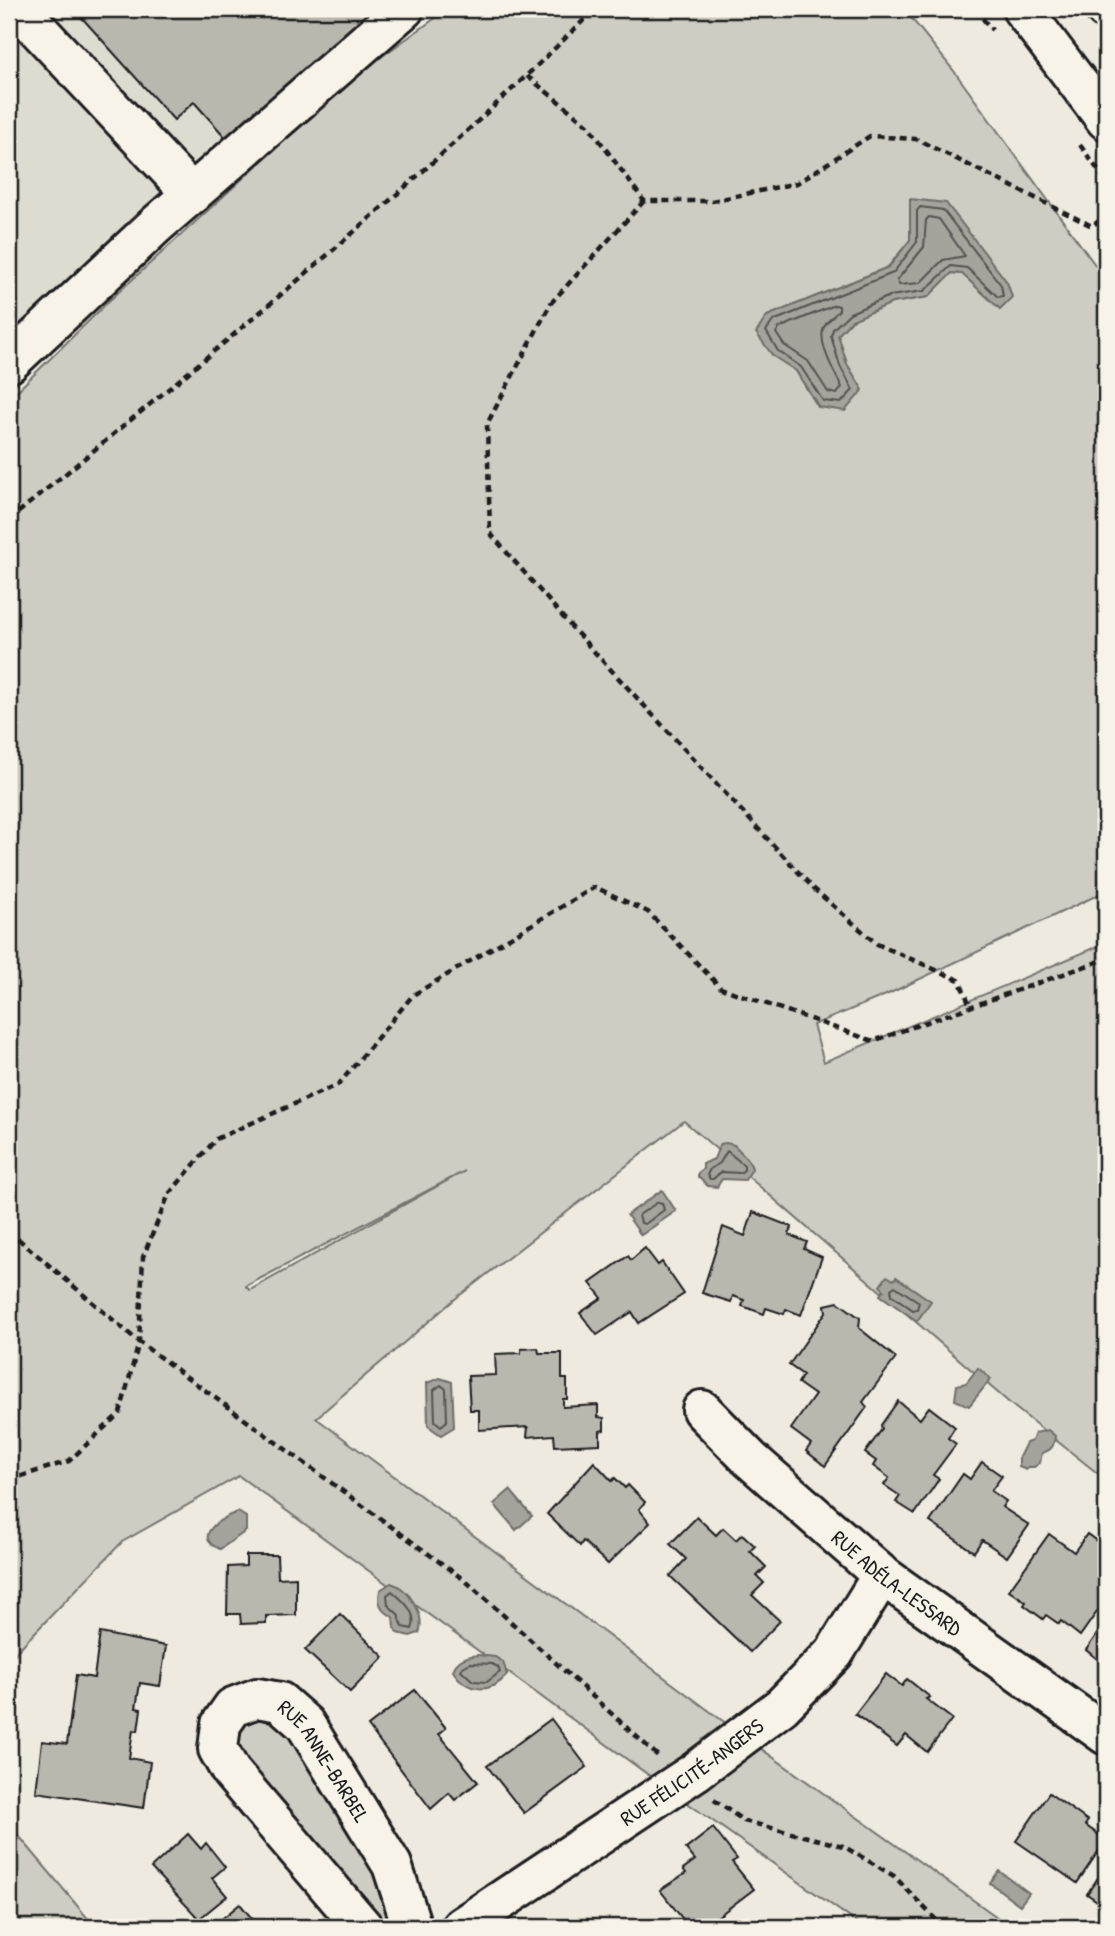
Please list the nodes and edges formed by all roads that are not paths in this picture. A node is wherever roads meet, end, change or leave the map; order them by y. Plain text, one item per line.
1 (19, 9) edge
2 (404, 9) edge
3 (1022, 9) edge
4 (1092, 120) edge
5 (192, 194) junction
6 (9, 363) edge
7 (702, 1410) dead end
8 (882, 1575) junction
9 (1106, 1735) edge
10 (363, 1927) edge
11 (412, 1927) edge
12 (461, 1927) edge

1 - 5 main road
2 - 5 main road
3 - 4 main road
5 - 6 main road
7 - 8 main road, RUE ADÉLA-LESSARD
8 - 9 main road, RUE ADÉLA-LESSARD
8 - 12 main road, RUE FÉLICITÉ-ANGERS
10 - 11 main road, RUE ANNE-BARBEL

